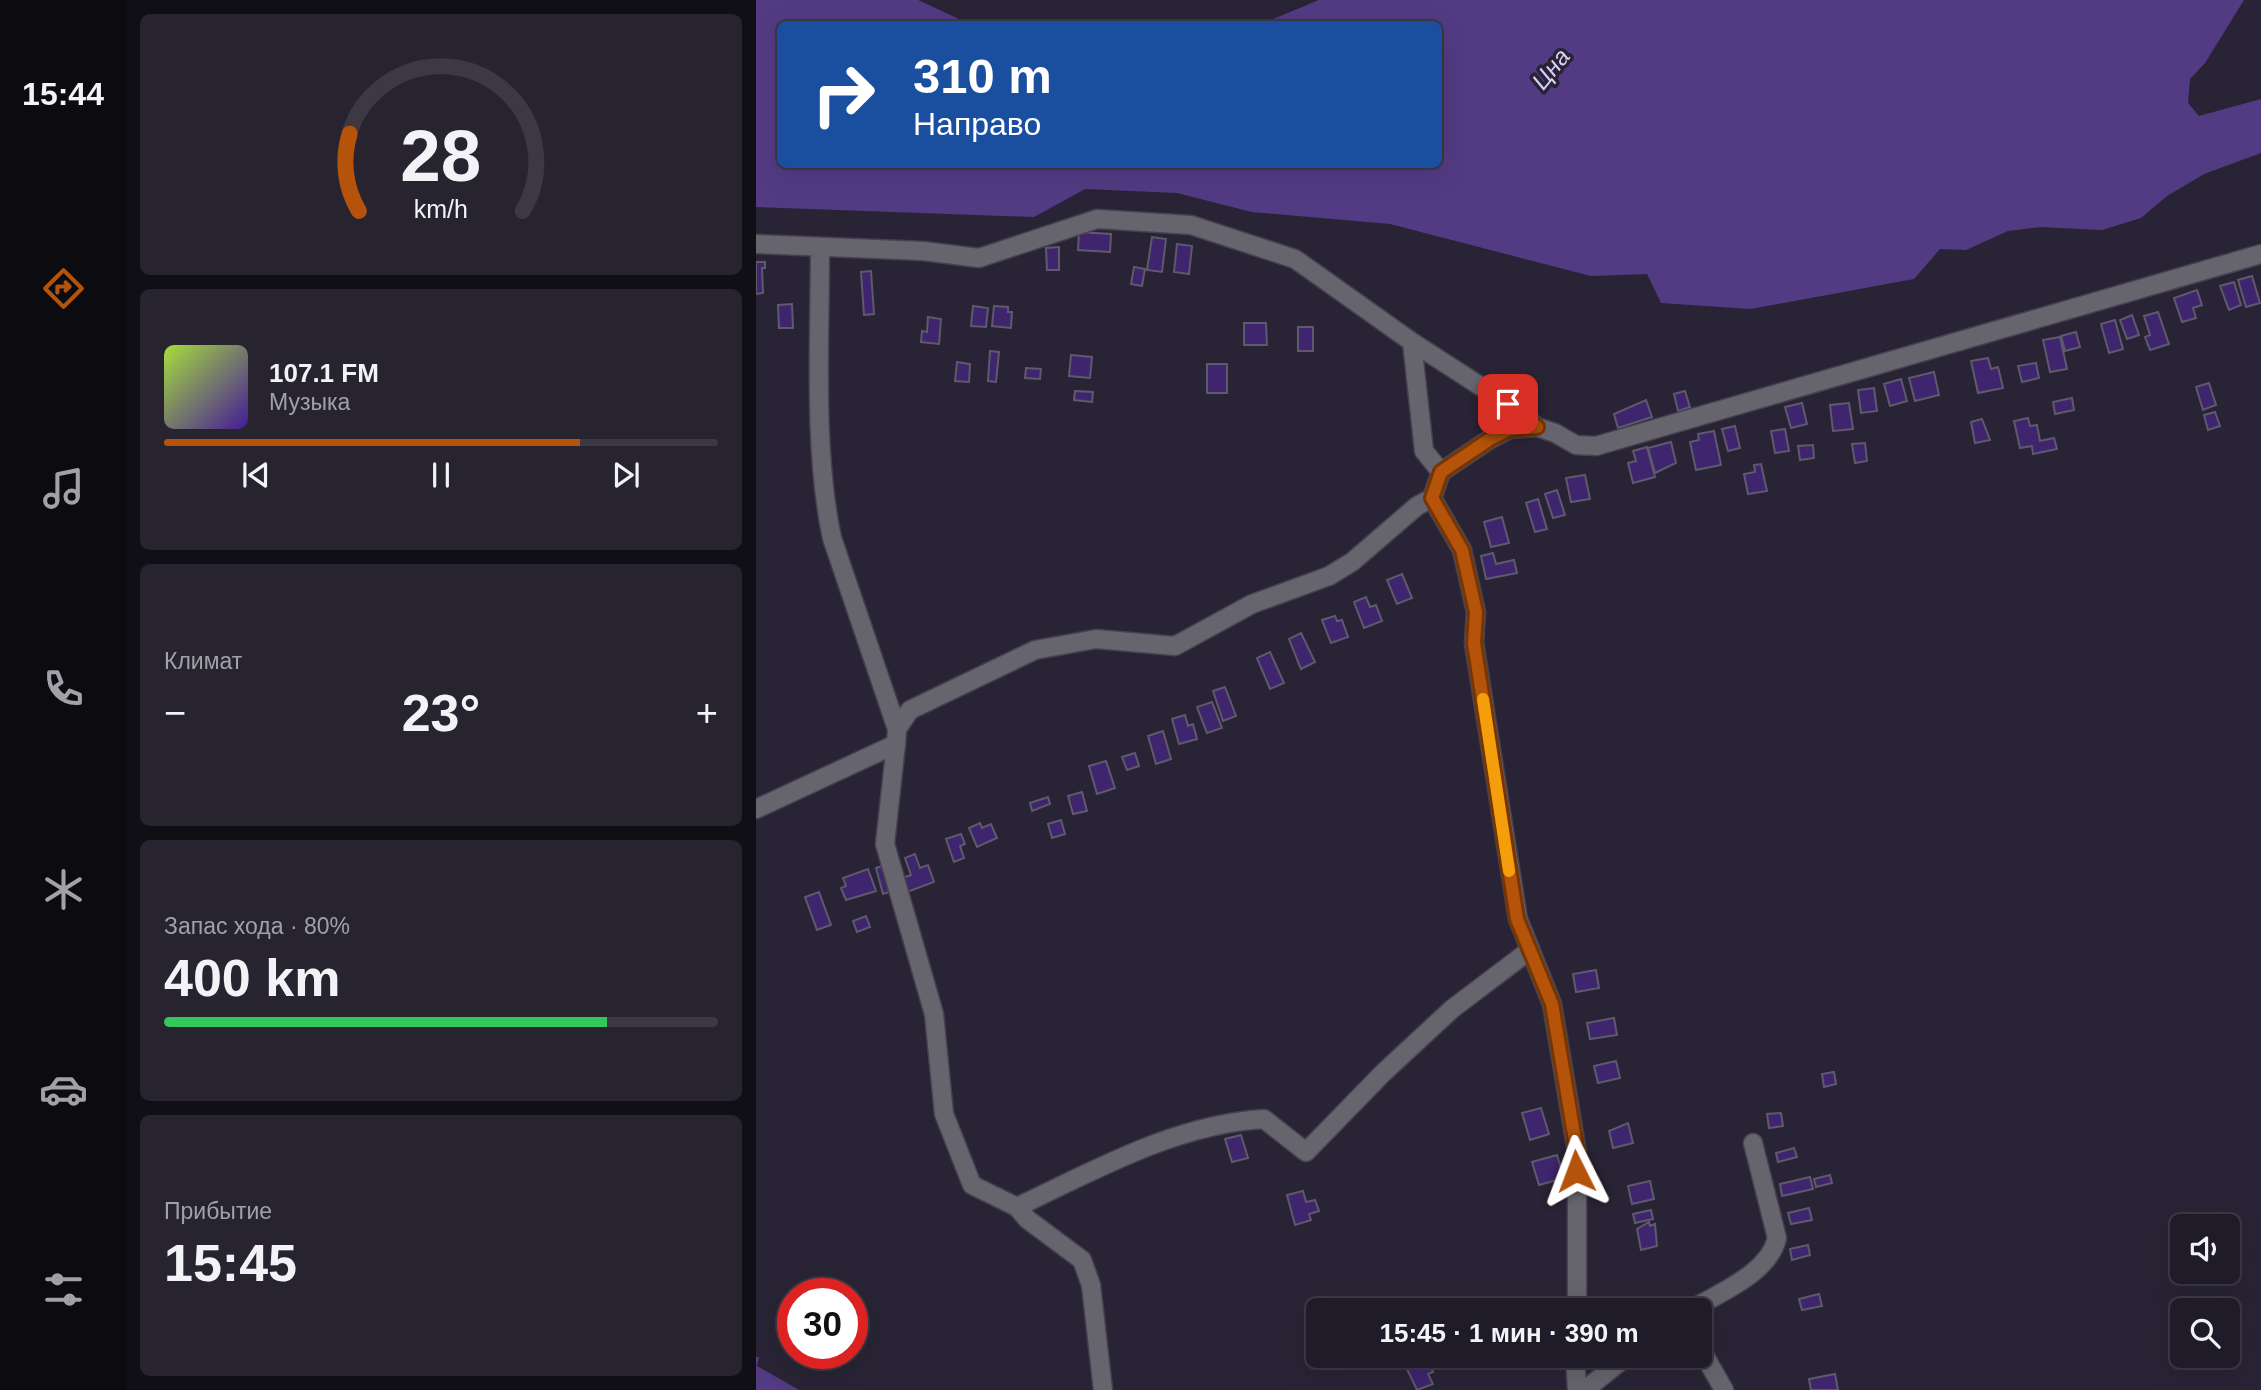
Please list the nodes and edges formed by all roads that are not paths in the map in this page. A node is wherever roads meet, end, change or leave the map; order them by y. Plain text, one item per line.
1 (756, 244) edge
2 (820, 249) junction
3 (2261, 254) edge
4 (1412, 342) junction
5 (1537, 427) junction
6 (1441, 472) junction
7 (1432, 498) junction
8 (896, 736) junction
9 (756, 809) edge
10 (1530, 950) junction
11 (1754, 1143) dead end
12 (1017, 1207) junction
13 (1577, 1298) edge
14 (1710, 1298) edge
15 (1576, 1368) edge
16 (1612, 1368) edge
17 (1712, 1368) edge
18 (1103, 1390) edge
19 (1577, 1390) edge
20 (1585, 1390) edge
21 (1724, 1390) edge

1 - 2 street
2 - 4 street
2 - 8 street
3 - 5 street
4 - 5 street
4 - 6 street
5 - 6 street
6 - 7 street
7 - 8 street
7 - 10 street
8 - 9 street
8 - 12 street
10 - 12 street
10 - 13 street
11 - 14 street
12 - 18 street
15 - 19 street
16 - 20 street
17 - 21 street

